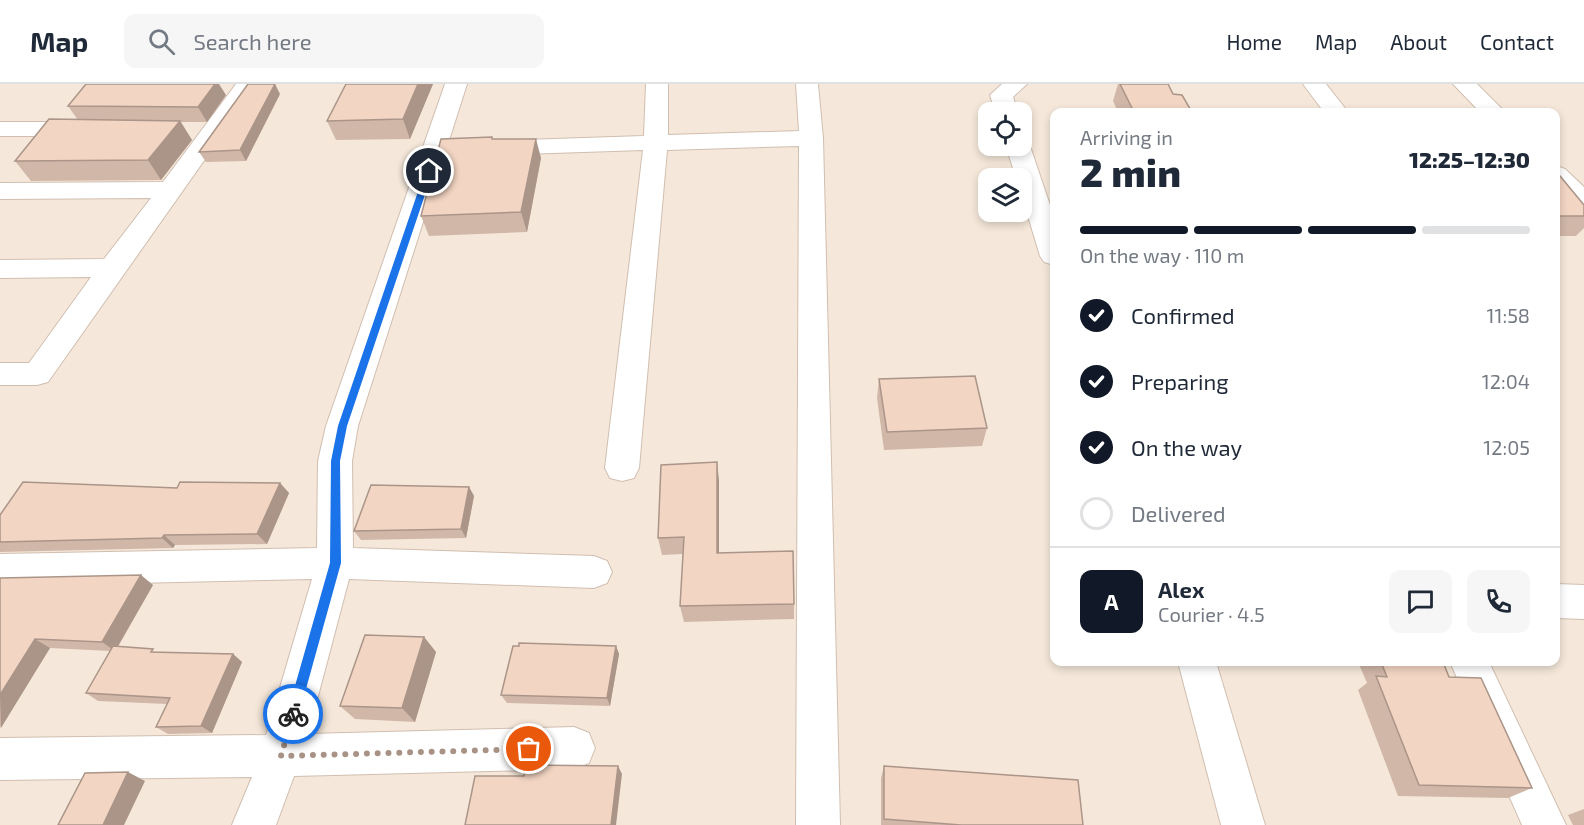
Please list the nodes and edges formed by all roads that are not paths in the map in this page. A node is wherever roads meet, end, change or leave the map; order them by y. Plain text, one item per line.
1 (247, 84) edge
2 (456, 84) edge
3 (657, 84) edge
4 (807, 84) edge
5 (1016, 84) edge
6 (1314, 84) edge
7 (1464, 84) edge
8 (1003, 102) edge
9 (1333, 108) edge
10 (1489, 108) edge
11 (0, 129) edge
12 (107, 130) edge
13 (811, 138) junction
14 (656, 142) junction
15 (455, 149) junction
16 (1021, 156) edge
17 (1560, 178) edge
18 (169, 190) junction
19 (0, 191) edge
20 (1584, 202) edge
21 (1050, 244) edge
22 (0, 268) edge
23 (112, 268) junction
24 (0, 374) edge
25 (622, 468) dead end
26 (335, 563) junction
27 (0, 570) edge
28 (594, 572) dead end
29 (1560, 601) edge
30 (1584, 602) edge
31 (1198, 666) edge
32 (1471, 666) edge
33 (574, 747) dead end
34 (281, 756) junction
35 (0, 759) edge
36 (254, 825) edge
37 (818, 825) edge
38 (1243, 825) edge
39 (1544, 825) edge

1 - 18 street
2 - 15 street
3 - 14 street
4 - 13 street
5 - 8 street
6 - 9 street
7 - 10 street
11 - 12 street
13 - 14 street
13 - 37 street
14 - 15 street
14 - 25 street
15 - 26 street
16 - 21 street
17 - 20 street
18 - 19 street
18 - 23 street
22 - 23 street
23 - 24 street
26 - 27 street
26 - 28 street
26 - 34 street
29 - 30 street
31 - 38 street
32 - 39 street
33 - 34 street
34 - 35 street
34 - 36 street

